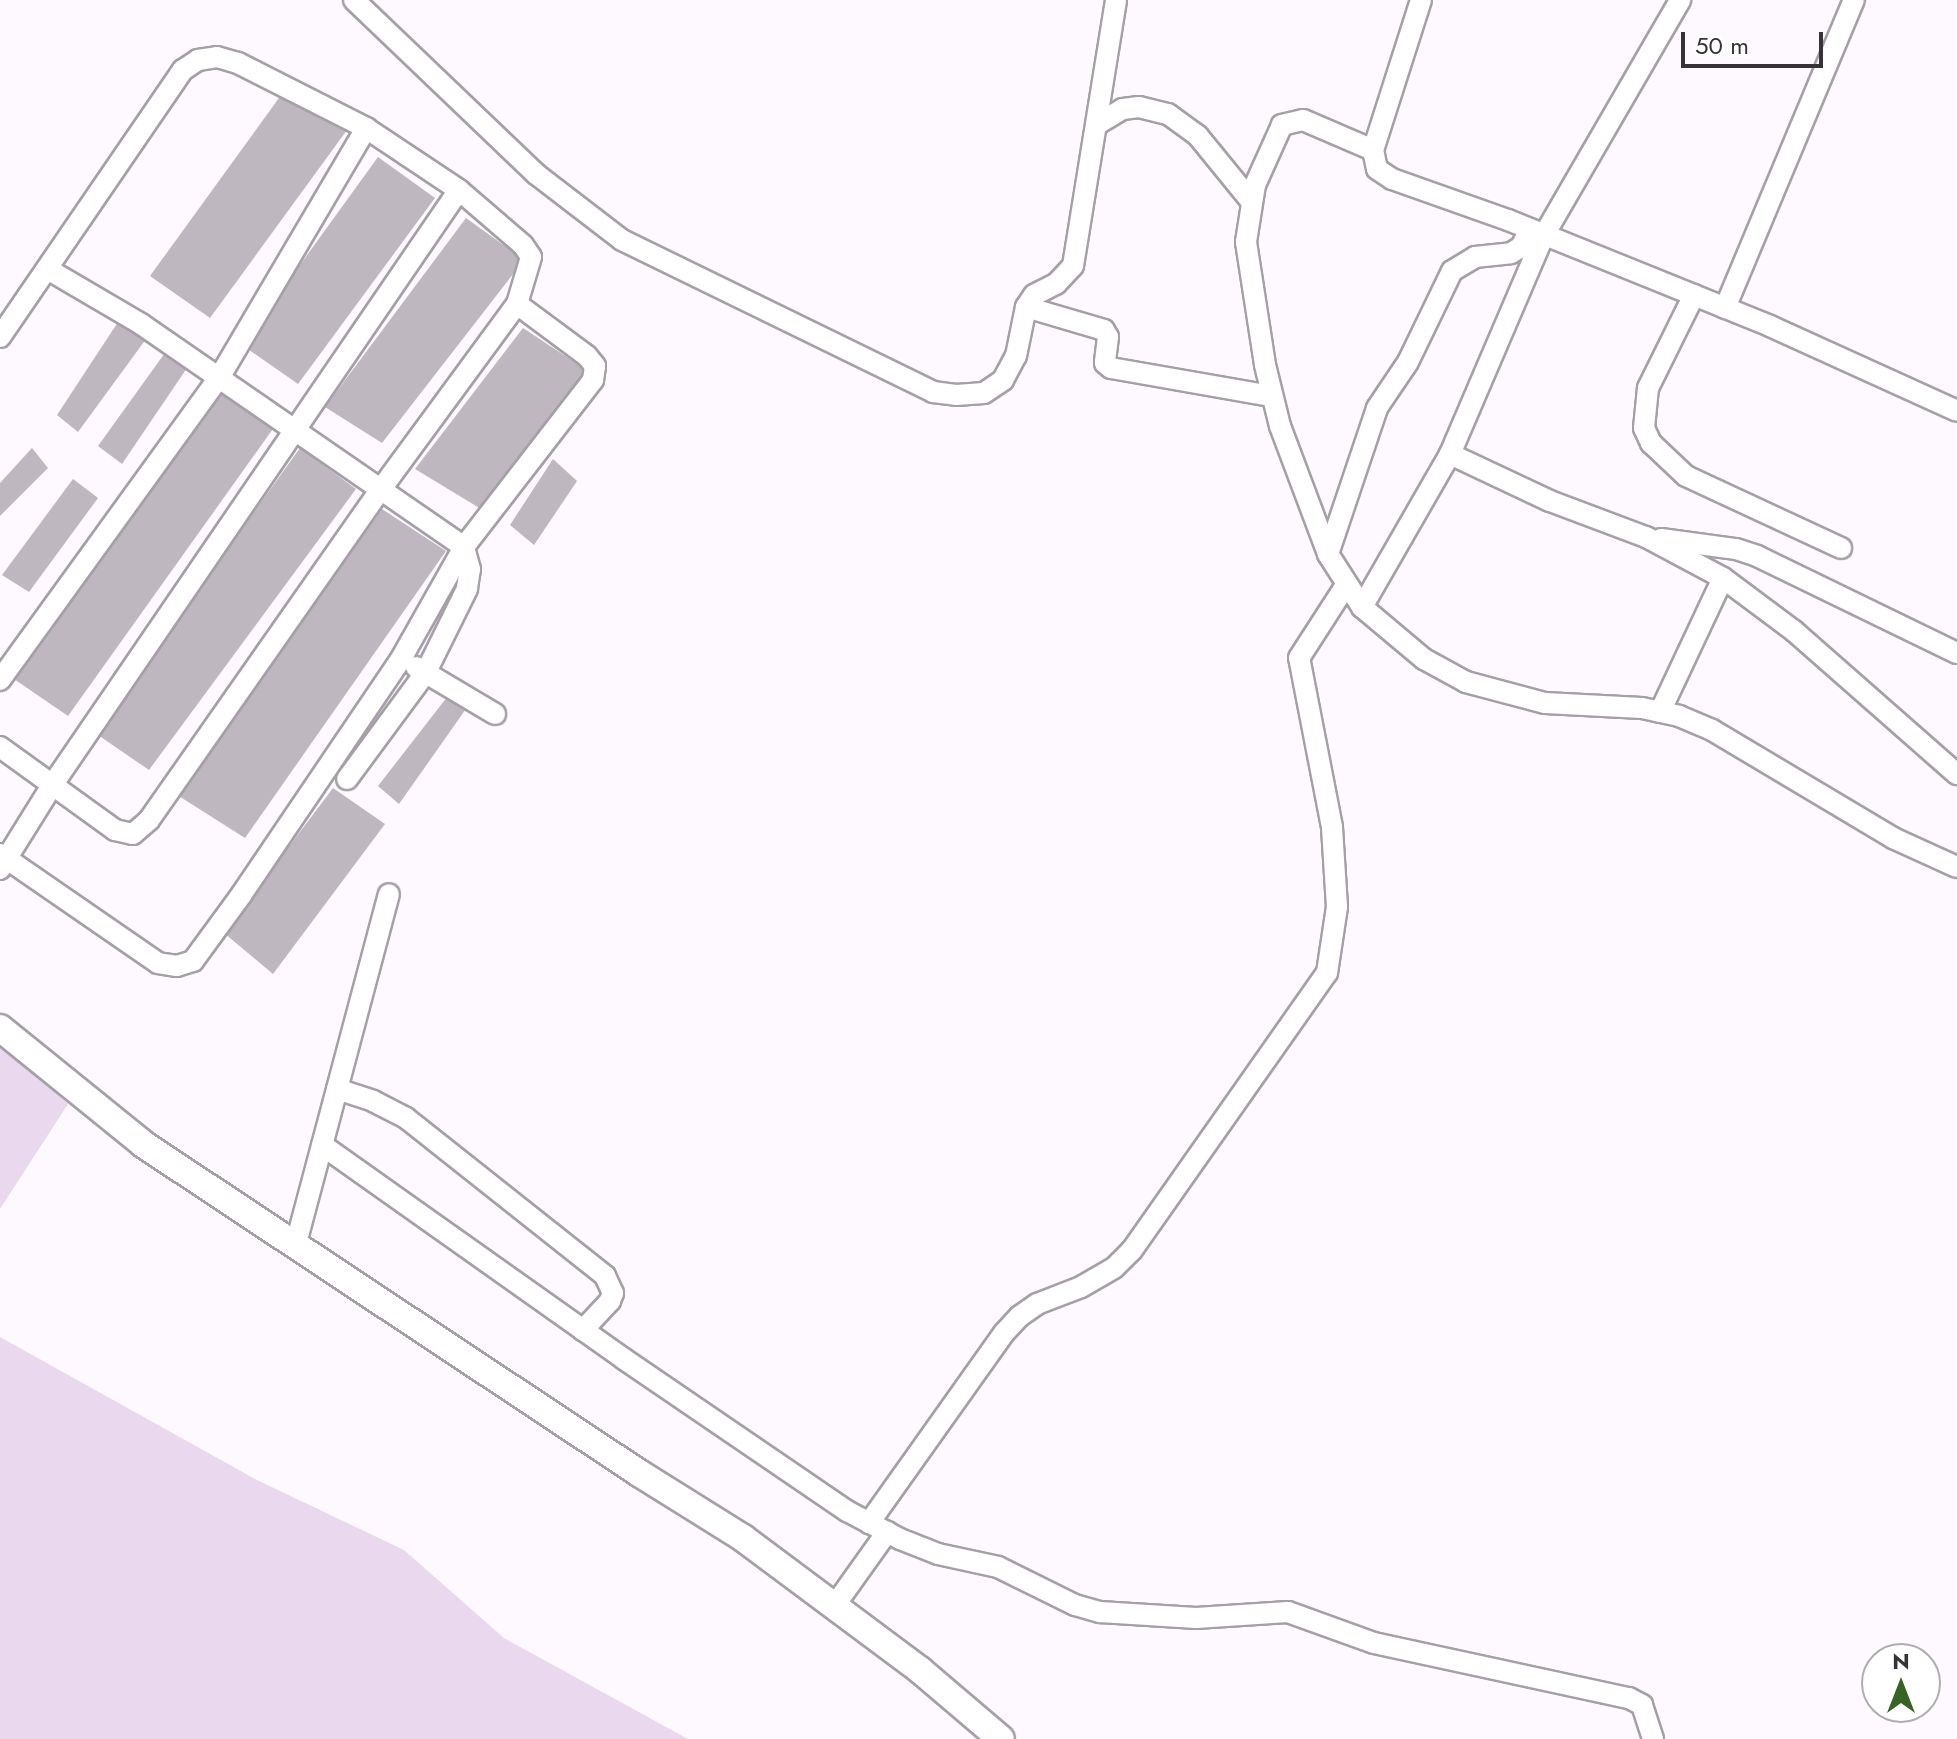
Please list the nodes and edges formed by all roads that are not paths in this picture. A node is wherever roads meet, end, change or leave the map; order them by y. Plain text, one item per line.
1 (354, 0) edge
2 (1116, 0) edge
3 (1421, 0) edge
4 (1680, 0) edge
5 (1854, 0) edge
6 (1096, 125) junction
7 (366, 128) junction
8 (1373, 150) junction
9 (459, 190) junction
10 (1251, 201) junction
11 (1537, 232) junction
12 (49, 270) junction
13 (1694, 295) junction
14 (517, 304) junction
15 (1026, 307) junction
16 (1725, 308) junction
17 (0, 337) edge
18 (219, 378) junction
19 (1272, 396) junction
20 (1957, 411) edge
21 (297, 431) junction
22 (1450, 454) junction
23 (381, 489) junction
24 (1646, 537) junction
25 (464, 547) junction
26 (1841, 548) dead end
27 (1328, 554) junction
28 (1723, 578) junction
29 (1346, 585) junction
30 (1362, 607) junction
31 (1957, 653) edge
32 (401, 659) junction
33 (426, 672) junction
34 (0, 680) edge
35 (1660, 712) junction
36 (495, 714) dead end
37 (0, 747) edge
38 (1957, 774) edge
39 (347, 779) dead end
40 (53, 784) junction
41 (2, 860) edge
42 (1957, 867) edge
43 (389, 894) dead end
44 (0, 1028) edge
45 (337, 1089) junction
46 (322, 1145) junction
47 (295, 1247) junction
48 (583, 1330) junction
49 (878, 1528) junction
50 (835, 1605) junction
51 (1001, 1739) edge
52 (1653, 1739) edge

1 - 15 street
2 - 6 street
3 - 8 street
4 - 11 street
5 - 16 street
6 - 10 street
6 - 15 street
7 - 9 street
7 - 12 street
7 - 18 street
8 - 10 street
8 - 11 street
9 - 14 street
9 - 21 street
10 - 19 street
11 - 13 street
11 - 22 street
11 - 27 street
12 - 17 street
12 - 18 street
13 - 16 street
13 - 26 street
14 - 23 street
14 - 25 street
15 - 19 street
16 - 20 street
18 - 21 street
18 - 34 street
19 - 27 street
21 - 23 street
21 - 40 street
22 - 24 street
22 - 30 street
23 - 25 street
23 - 40 street
24 - 28 street
24 - 31 street
25 - 32 street
25 - 33 street
27 - 29 street
28 - 35 street
28 - 38 street
29 - 30 street
29 - 49 street
30 - 35 street
32 - 33 street
32 - 41 street
33 - 36 street
33 - 39 street
35 - 42 street
37 - 40 street
40 - 41 street
43 - 45 street
44 - 47 main road
45 - 46 street
45 - 48 street
46 - 47 street
46 - 48 street
47 - 50 main road
48 - 49 street
49 - 50 street
49 - 52 street
50 - 51 main road

